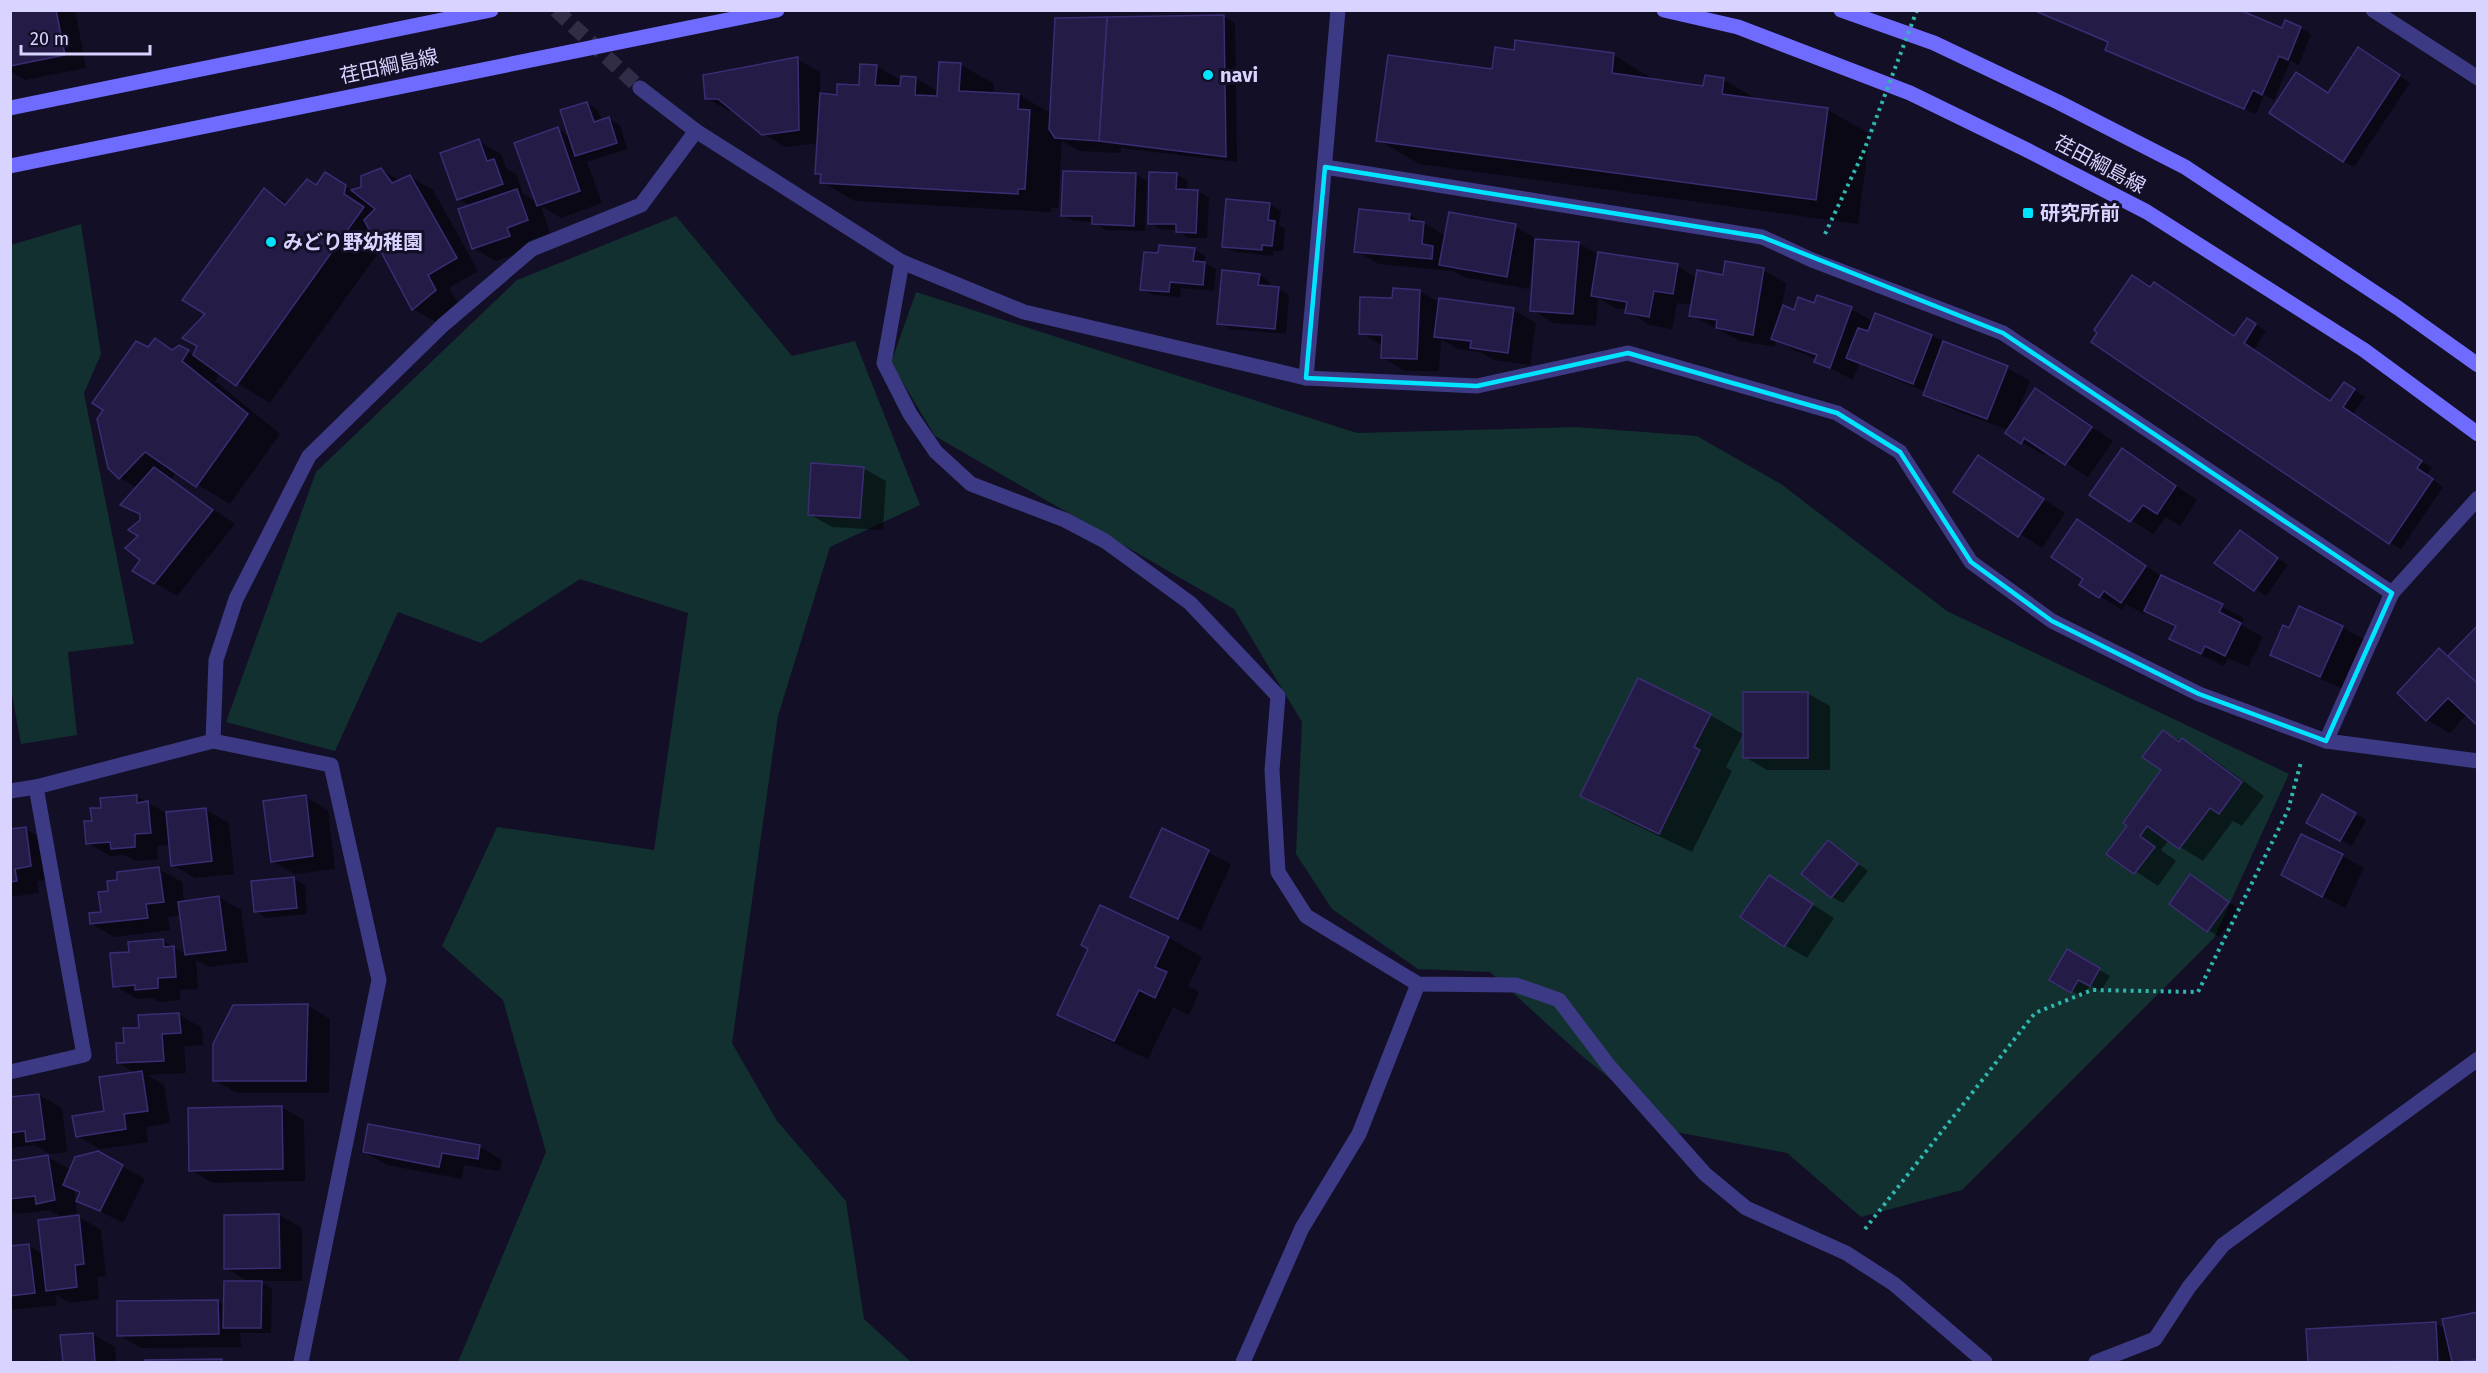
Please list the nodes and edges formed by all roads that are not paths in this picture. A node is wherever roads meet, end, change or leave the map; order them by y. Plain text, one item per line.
1 (491, 10) edge
2 (777, 10) edge
3 (1338, 10) edge
4 (1664, 10) edge
5 (1841, 10) edge
6 (2373, 10) edge
7 (2478, 78) edge
8 (640, 87) tunnel mouth
9 (10, 108) edge
10 (696, 131) junction
11 (10, 166) edge
12 (1324, 167) junction
13 (902, 262) junction
14 (2478, 365) edge
15 (1306, 378) junction
16 (2478, 434) edge
17 (2478, 498) edge
18 (2392, 593) junction
19 (213, 741) junction
20 (2326, 741) junction
21 (2478, 761) edge
22 (36, 787) junction
23 (10, 791) edge
24 (1418, 984) junction
25 (2478, 1059) edge
26 (10, 1072) edge
27 (301, 1362) edge
28 (1243, 1362) edge
29 (1985, 1362) edge
30 (2096, 1362) edge

1 - 9 main road, 荏田綱島線
2 - 11 main road, 荏田綱島線
3 - 12 street
4 - 16 main road, 荏田綱島線
5 - 14 main road, 荏田綱島線
6 - 7 street
8 - 10 street
10 - 13 street
10 - 19 street
12 - 15 street
12 - 18 street
13 - 15 street
13 - 24 street
15 - 20 street
17 - 18 street
18 - 20 street
19 - 22 street
19 - 27 street
20 - 21 street
22 - 23 street
22 - 26 street
24 - 28 street
24 - 29 street
25 - 30 street

